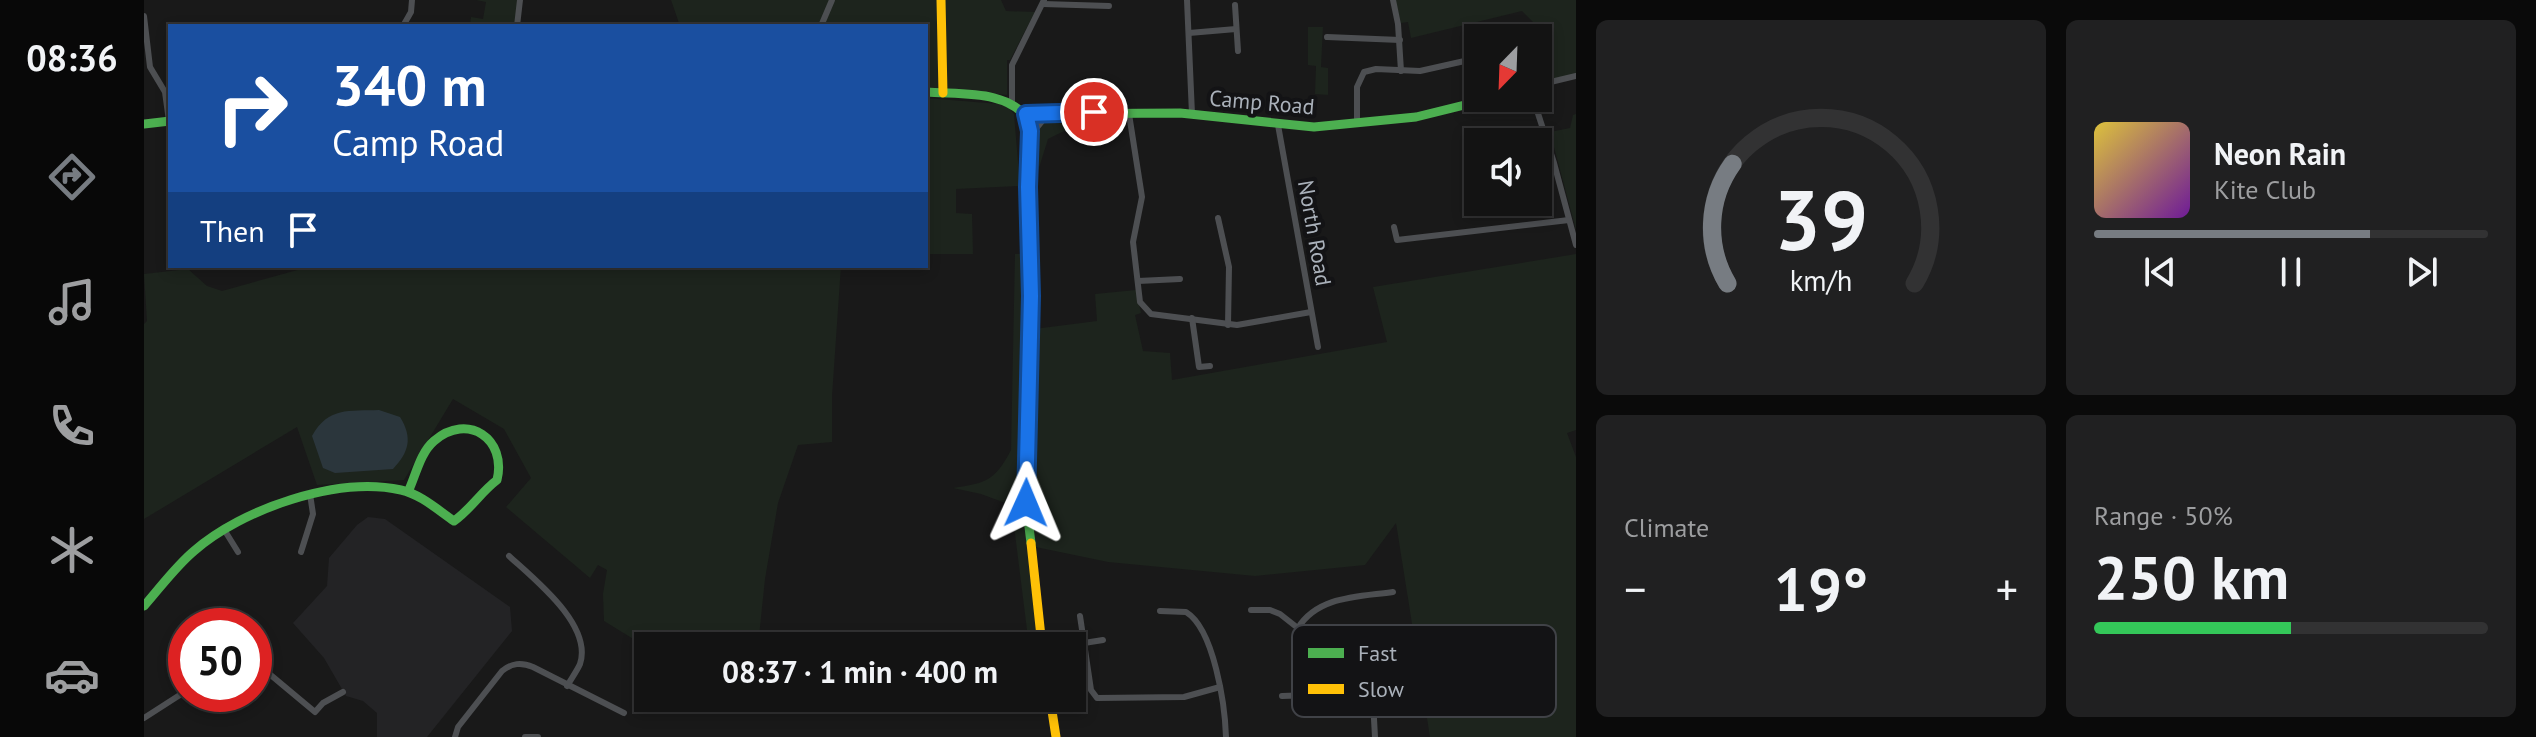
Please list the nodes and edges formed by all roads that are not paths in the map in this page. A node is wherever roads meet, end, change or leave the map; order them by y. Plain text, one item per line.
1 (412, 0) edge
2 (520, 0) edge
3 (832, 0) edge
4 (941, 0) edge
5 (1187, 0) edge
6 (1393, 0) edge
7 (1044, 2) edge
8 (1235, 5) dead end
9 (1109, 6) dead end
10 (144, 16) edge
11 (404, 24) edge
12 (517, 24) edge
13 (822, 24) edge
14 (1236, 29) junction
15 (1189, 33) junction
16 (1327, 37) dead end
17 (1400, 40) junction
18 (1238, 51) dead end
19 (1464, 61) edge
20 (1401, 71) junction
21 (1576, 76) edge
22 (1552, 82) edge
23 (928, 92) edge
24 (943, 93) junction
25 (1012, 102) junction
26 (1464, 106) edge
27 (1054, 112) junction
28 (1538, 112) edge
29 (168, 114) edge
30 (1026, 114) junction
31 (1129, 114) junction
32 (1192, 114) junction
33 (168, 121) edge
34 (144, 124) edge
35 (1357, 124) junction
36 (1278, 125) junction
37 (1030, 136) junction
38 (1218, 218) dead end
39 (1569, 220) junction
40 (1394, 227) dead end
41 (1576, 245) edge
42 (1180, 279) dead end
43 (1138, 281) junction
44 (1311, 312) junction
45 (1192, 318) junction
46 (1228, 325) junction
47 (1318, 347) dead end
48 (1210, 366) dead end
49 (408, 492) junction
50 (310, 494) junction
51 (225, 531) junction
52 (238, 552) dead end
53 (301, 552) dead end
54 (509, 556) dead end
55 (1393, 592) dead end
56 (145, 605) edge
57 (1251, 610) dead end
58 (1160, 611) dead end
59 (1080, 616) dead end
60 (1294, 625) edge
61 (1300, 625) edge
62 (1040, 632) edge
63 (1082, 632) edge
64 (1103, 640) dead end
65 (1086, 643) edge
66 (1086, 657) edge
67 (272, 676) edge
68 (567, 686) junction
69 (1220, 687) junction
70 (343, 692) dead end
71 (1282, 696) dead end
72 (1292, 696) edge
73 (168, 703) edge
74 (315, 712) junction
75 (1052, 712) edge
76 (624, 713) dead end
77 (1374, 717) edge
78 (144, 718) edge
79 (309, 719) dead end
80 (455, 737) edge
81 (525, 737) edge
82 (538, 737) edge
83 (1056, 737) edge
84 (1226, 737) edge
85 (1375, 737) edge

1 - 11 street
2 - 12 street
3 - 13 street
4 - 24 street
5 - 15 street
6 - 17 street
7 - 9 street
7 - 25 street
8 - 14 street
10 - 29 street
14 - 15 street
14 - 18 street
15 - 32 street
16 - 17 street
17 - 20 street
19 - 20 street
20 - 35 street
21 - 22 street
23 - 24 street
24 - 25 street
25 - 30 street
26 - 35 street, Camp Road
27 - 30 street, Camp Road
27 - 31 street, Camp Road
27 - 37 street
28 - 39 street
30 - 37 street
31 - 32 street, Camp Road
31 - 43 street
32 - 36 street, Camp Road
33 - 34 street
35 - 36 street, Camp Road
36 - 44 street, North Road
37 - 62 street
38 - 46 street
39 - 40 street
39 - 41 street
42 - 43 street
43 - 45 street
44 - 46 street
44 - 47 street, North Road
45 - 46 street
45 - 48 street
49 - 49 street
49 - 50 street
50 - 51 street
50 - 53 street
51 - 52 street
51 - 56 street
54 - 68 street
55 - 61 street
57 - 60 street
58 - 69 street
59 - 63 street
64 - 65 street
66 - 69 street
67 - 74 street
68 - 76 street
68 - 80 street
69 - 84 street
70 - 74 street
71 - 72 street
73 - 78 street
74 - 79 street
75 - 83 street
77 - 85 street
81 - 82 street

